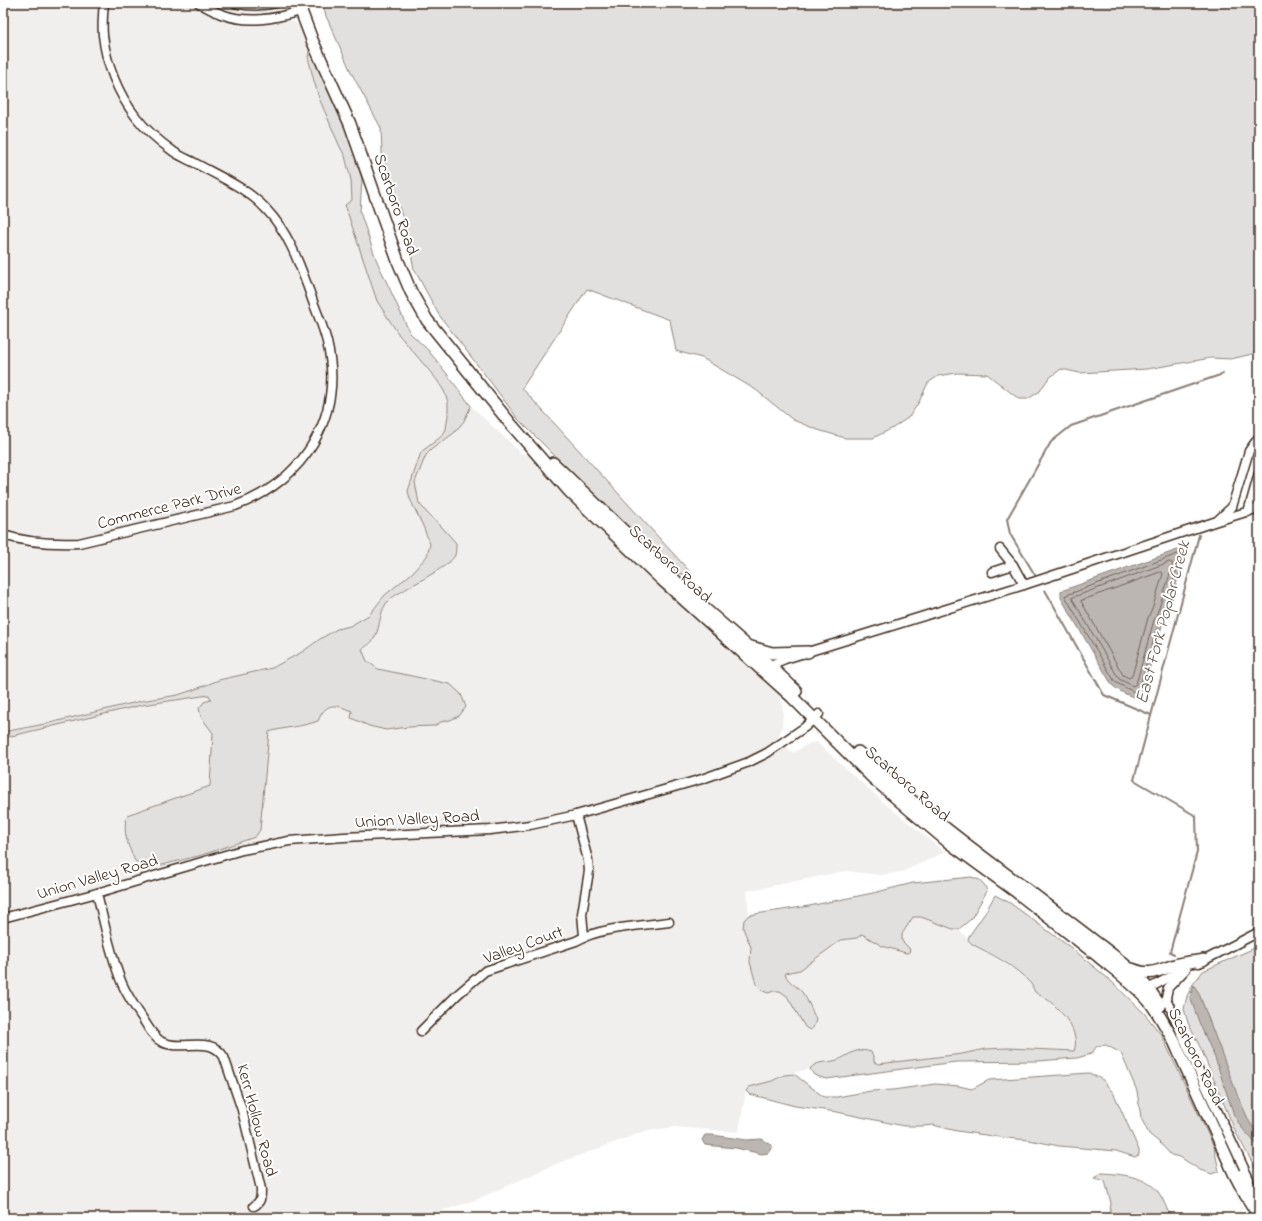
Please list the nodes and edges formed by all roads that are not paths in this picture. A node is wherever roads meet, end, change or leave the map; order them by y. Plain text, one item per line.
1 (104, 3) edge
2 (199, 3) edge
3 (234, 3) edge
4 (276, 3) edge
5 (299, 7) edge
6 (492, 400) junction
7 (1259, 437) edge
8 (1259, 473) edge
9 (1259, 508) edge
10 (1248, 512) junction
11 (1218, 521) junction
12 (3, 536) edge
13 (1000, 549) dead end
14 (1013, 565) junction
15 (992, 572) dead end
16 (1024, 585) junction
17 (748, 646) junction
18 (808, 652) junction
19 (766, 668) junction
20 (816, 716) junction
21 (576, 816) junction
22 (97, 893) junction
23 (3, 918) edge
24 (669, 922) dead end
25 (1259, 932) edge
26 (584, 936) junction
27 (1203, 960) junction
28 (1126, 966) junction
29 (1186, 969) junction
30 (1145, 990) junction
31 (421, 1031) dead end
32 (1259, 1196) edge
33 (1259, 1200) edge
34 (254, 1206) dead end
35 (1259, 1216) edge

1 - 12 street, Commerce Park Drive
2 - 5 street
3 - 4 street
5 - 6 main road, Scarboro Road
6 - 17 main road, Scarboro Road
6 - 19 main road, Scarboro Road
7 - 11 street
8 - 10 street
9 - 10 street
10 - 11 street
11 - 16 street
13 - 14 street
14 - 15 street
14 - 16 street
16 - 18 street
17 - 18 main road
17 - 19 main road, Scarboro Road
18 - 19 street
19 - 20 main road, Scarboro Road
20 - 21 street, Union Valley Road
20 - 28 main road, Scarboro Road
20 - 30 main road, Scarboro Road
21 - 22 street, Union Valley Road
21 - 26 street
22 - 23 street, Union Valley Road
22 - 34 street, Kerr Hollow Road
24 - 26 street, Valley Court
25 - 27 street
26 - 31 street, Valley Court
27 - 28 main road
27 - 29 street
28 - 30 main road, Scarboro Road
29 - 30 street
29 - 32 street
30 - 33 main road, Scarboro Road
30 - 35 main road, Scarboro Road

